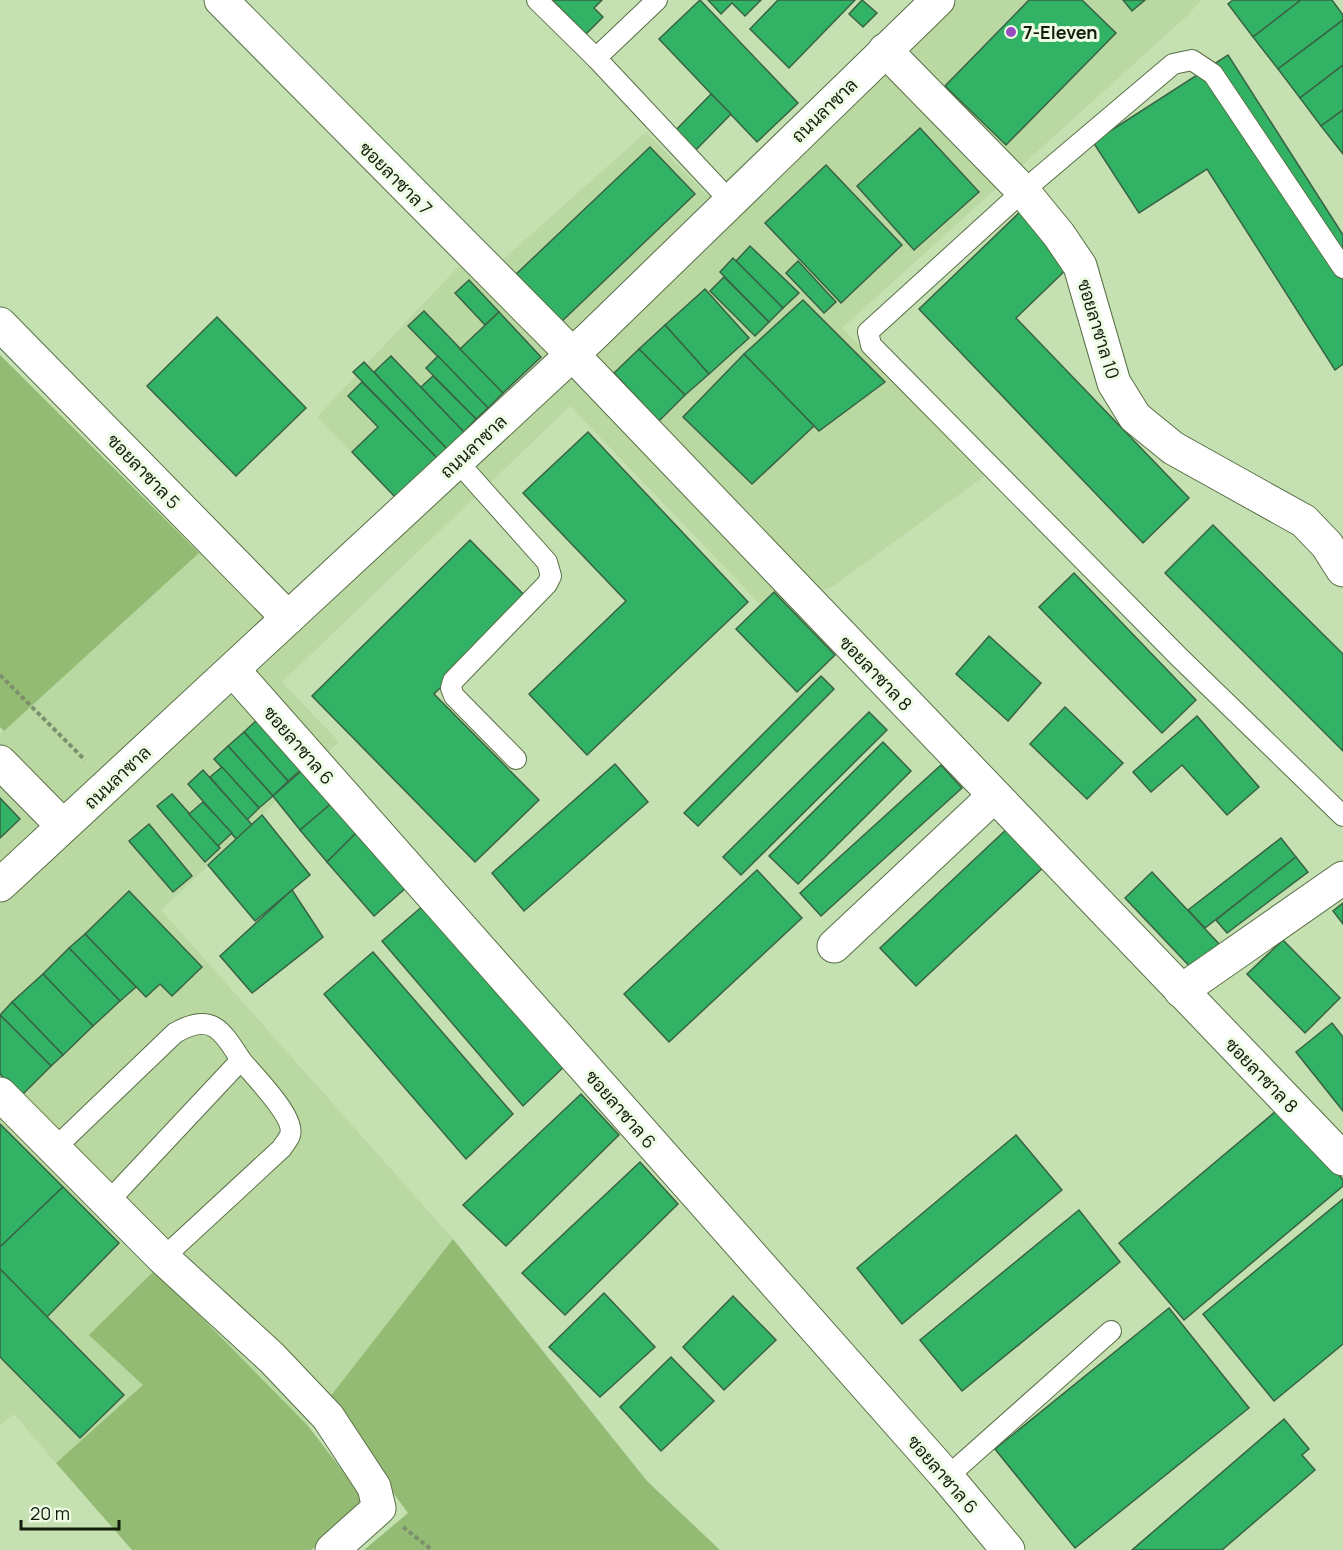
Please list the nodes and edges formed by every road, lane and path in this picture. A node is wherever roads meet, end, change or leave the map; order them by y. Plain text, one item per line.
1 (221, 0) edge
2 (537, 0) edge
3 (938, 0) edge
4 (650, 2) edge
5 (885, 50) junction
6 (596, 58) junction
7 (1023, 191) junction
8 (730, 201) junction
9 (1343, 268) edge
10 (0, 324) edge
11 (572, 354) junction
12 (457, 461) junction
13 (1343, 570) edge
14 (288, 618) junction
15 (233, 670) junction
16 (0, 675) edge
17 (516, 759) dead end
18 (0, 762) edge
19 (109, 784) junction
20 (994, 796) junction
21 (1343, 816) edge
22 (63, 826) junction
23 (1343, 878) edge
24 (0, 885) edge
25 (834, 946) dead end
26 (1181, 991) junction
27 (241, 1060) junction
28 (0, 1094) edge
29 (53, 1150) junction
30 (1343, 1159) edge
31 (107, 1203) junction
32 (163, 1258) junction
33 (1111, 1331) dead end
34 (947, 1477) junction
35 (332, 1550) edge
36 (1008, 1550) edge

1 - 11 street, ซอยลาซาล 7
2 - 6 lane
3 - 5 street, ถนนลาซาล
4 - 6 lane
5 - 7 street, ซอยลาซาล 10
5 - 8 street, ถนนลาซาล
6 - 8 lane
7 - 9 lane
7 - 13 street, ซอยลาซาล 10
7 - 21 lane
8 - 11 street, ถนนลาซาล
10 - 14 street, ซอยลาซาล 5
11 - 12 street, ถนนลาซาล
11 - 20 street, ซอยลาซาล 8
12 - 14 street, ถนนลาซาล
12 - 17 lane
14 - 15 street, ถนนลาซาล
15 - 19 street, ถนนลาซาล
15 - 34 street, ซอยลาซาล 6
16 - 19 path
18 - 22 street
19 - 22 street, ถนนลาซาล
20 - 25 street
20 - 26 street, ซอยลาซาล 8
22 - 24 street, ถนนลาซาล
23 - 26 street
26 - 30 street, ซอยลาซาล 8
27 - 29 lane
27 - 31 lane
27 - 32 lane
28 - 29 street
29 - 31 street
31 - 32 street
32 - 35 street
33 - 34 lane
34 - 36 street, ซอยลาซาล 6

